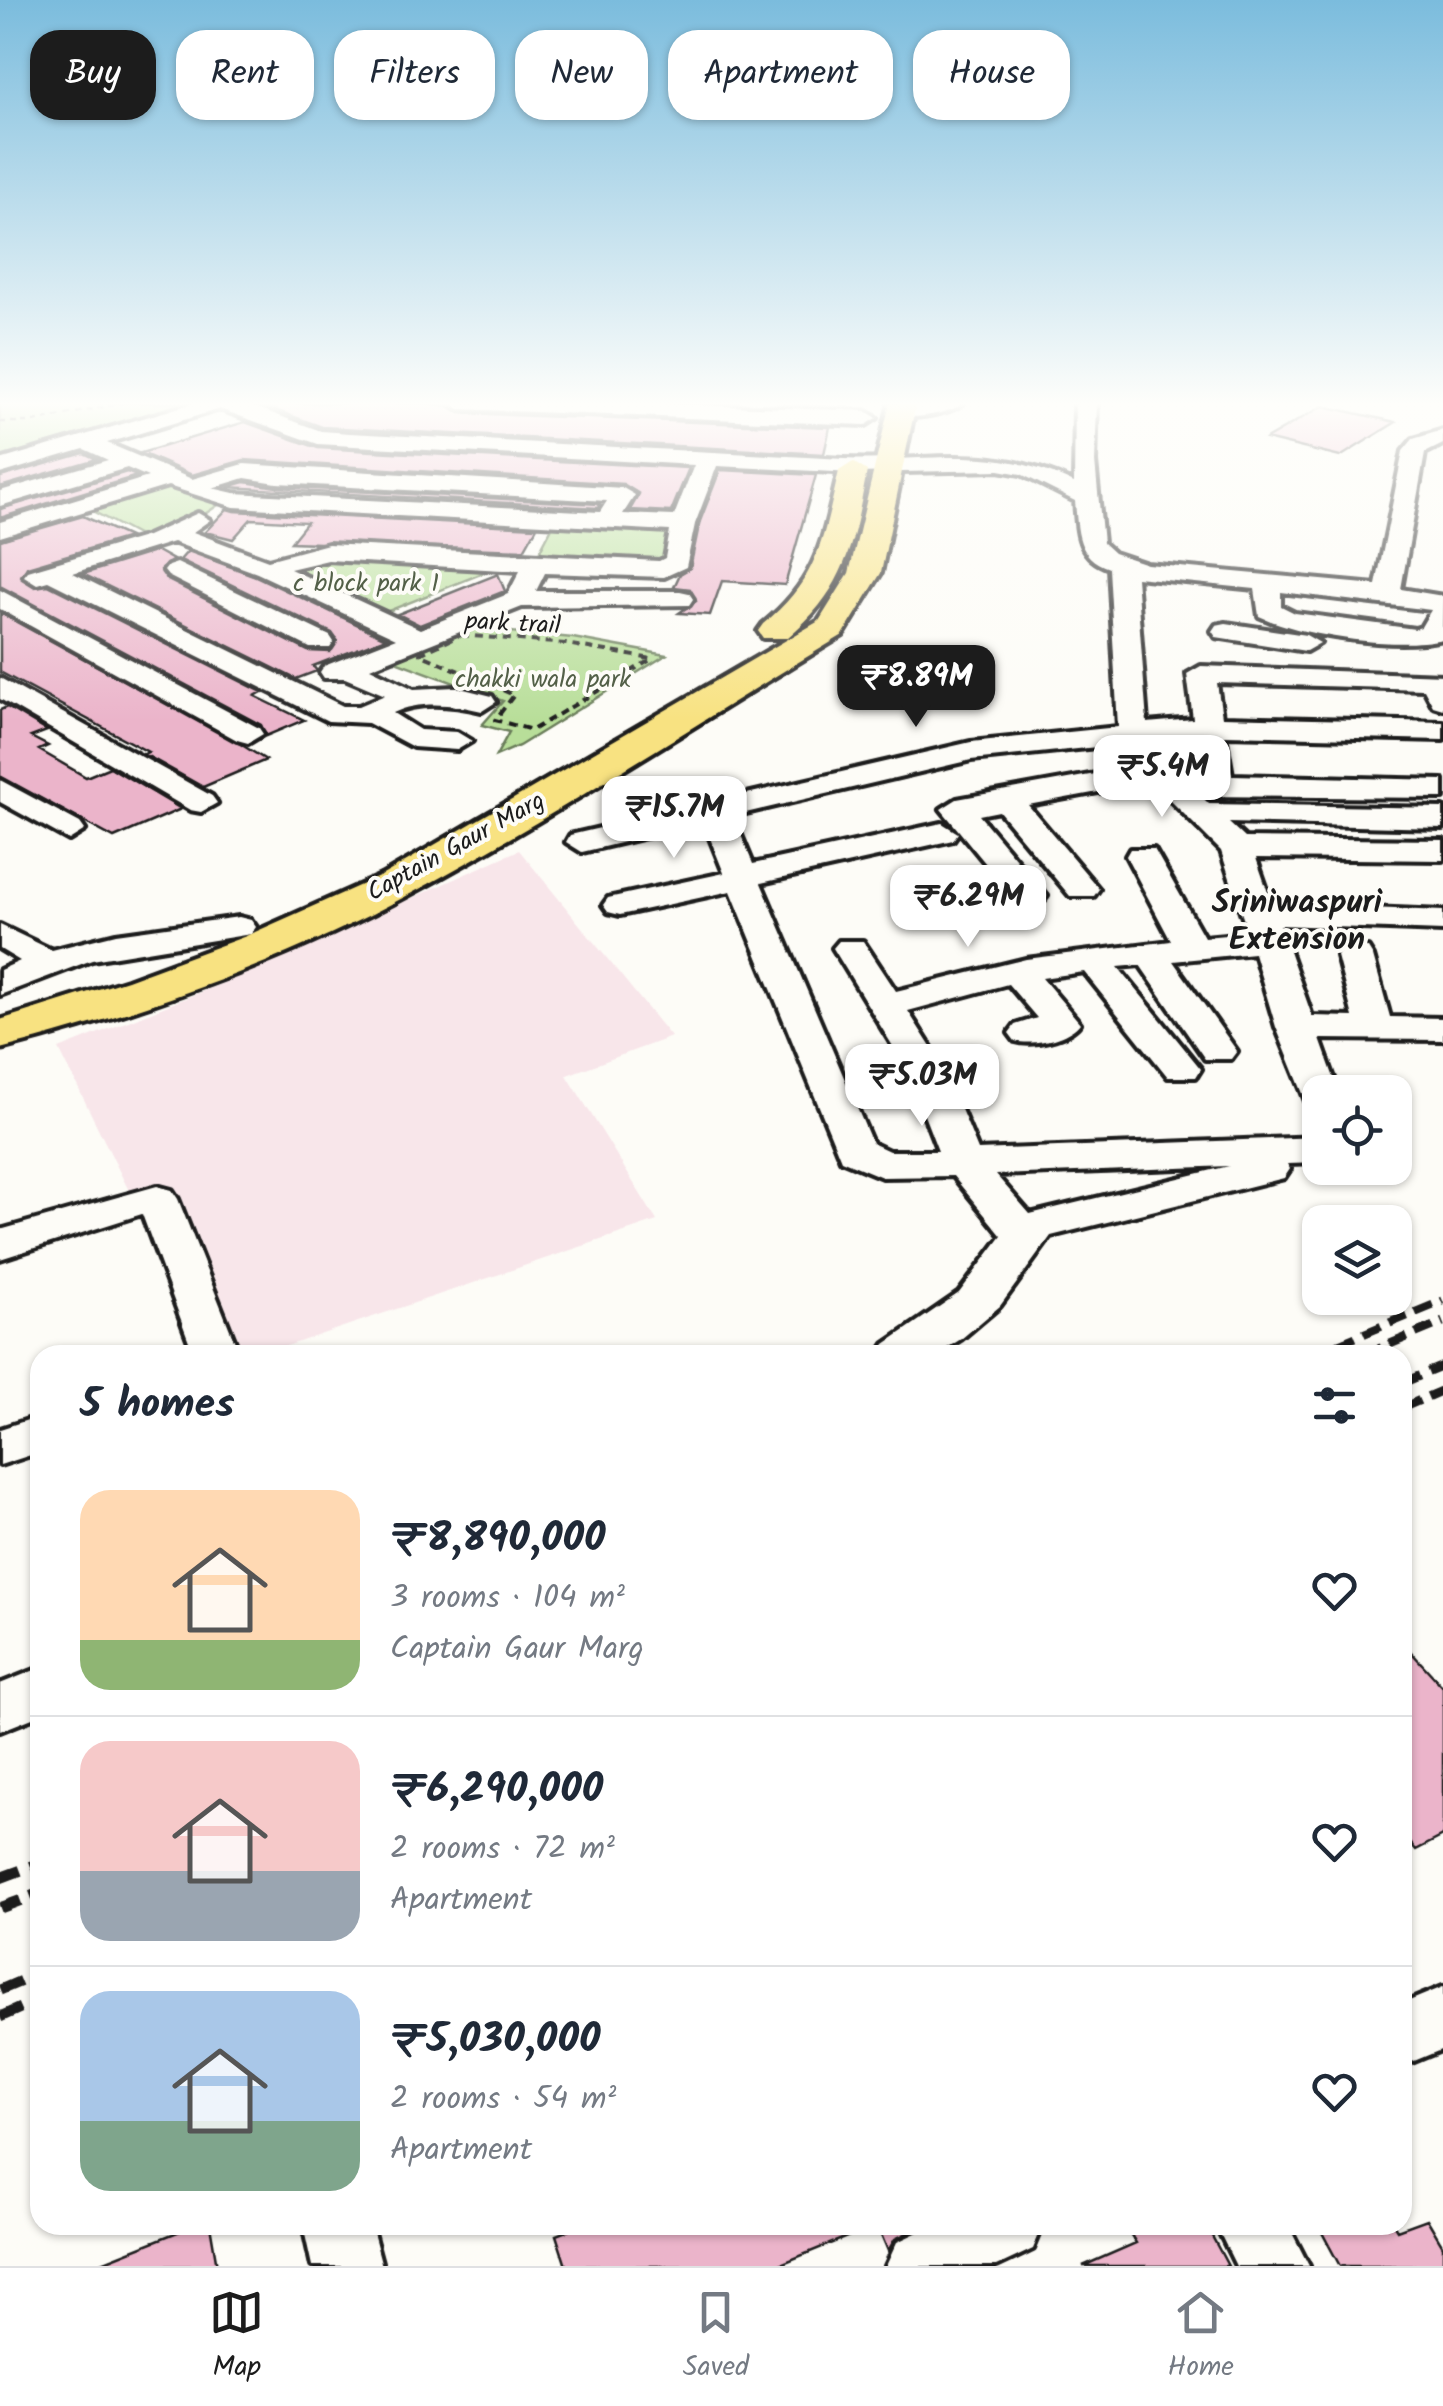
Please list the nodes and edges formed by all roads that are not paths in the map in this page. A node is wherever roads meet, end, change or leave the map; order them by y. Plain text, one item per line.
1 (81, 509) edge
2 (217, 509) edge
3 (396, 509) edge
4 (614, 509) edge
5 (689, 509) edge
6 (854, 509) edge
7 (869, 509) edge
8 (1088, 509) edge
9 (1404, 509) edge
10 (607, 520) junction
11 (683, 524) junction
12 (0, 530) edge
13 (174, 534) junction
14 (213, 558) dead end
15 (536, 565) junction
16 (1122, 566) junction
17 (266, 568) junction
18 (650, 571) junction
19 (50, 572) junction
20 (159, 578) junction
21 (1221, 579) junction
22 (1268, 583) junction
23 (0, 589) edge
24 (1387, 594) junction
25 (0, 598) edge
26 (105, 598) junction
27 (520, 599) junction
28 (594, 599) junction
29 (638, 599) junction
30 (680, 599) dead end
31 (1443, 604) edge
32 (1443, 612) edge
33 (582, 628) dead end
34 (1226, 632) junction
35 (418, 638) junction
36 (320, 642) dead end
37 (1394, 655) dead end
38 (347, 668) junction
39 (1234, 674) junction
40 (0, 688) edge
41 (289, 690) junction
42 (402, 698) junction
43 (1443, 700) edge
44 (482, 702) dead end
45 (370, 711) junction
46 (1208, 726) junction
47 (1443, 731) edge
48 (1134, 732) junction
49 (248, 734) dead end
50 (457, 741) dead end
51 (0, 789) edge
52 (1443, 789) edge
53 (1188, 790) junction
54 (1007, 800) junction
55 (202, 802) dead end
56 (714, 810) junction
57 (1443, 818) edge
58 (69, 830) dead end
59 (942, 833) dead end
60 (582, 842) dead end
61 (1236, 848) junction
62 (1443, 850) edge
63 (1142, 856) dead end
64 (741, 878) junction
65 (1082, 889) dead end
66 (1030, 896) dead end
67 (620, 905) dead end
68 (1443, 922) edge
69 (238, 927) junction
70 (1262, 928) junction
71 (0, 935) edge
72 (852, 948) dead end
73 (1194, 949) junction
74 (1151, 953) junction
75 (1354, 956) dead end
76 (45, 960) junction
77 (1093, 960) junction
78 (1019, 974) junction
79 (0, 984) edge
80 (0, 1006) edge
81 (888, 1006) junction
82 (1295, 1027) junction
83 (1376, 1029) junction
84 (1443, 1029) edge
85 (1028, 1033) dead end
86 (0, 1035) edge
87 (1218, 1051) dead end
88 (1182, 1069) dead end
89 (1313, 1075) edge
90 (1302, 1152) edge
91 (1302, 1157) edge
92 (962, 1160) junction
93 (1024, 1235) junction
94 (0, 1246) edge
95 (213, 1345) edge
96 (918, 1345) edge
97 (30, 1437) edge
98 (0, 1447) edge
99 (30, 1695) edge
100 (0, 1708) edge
101 (1443, 2016) edge
102 (1412, 2031) edge
103 (339, 2235) edge
104 (988, 2235) edge
105 (1256, 2235) edge
106 (347, 2266) edge
107 (921, 2266) edge
108 (1274, 2266) edge

1 - 12 street
2 - 13 street
3 - 10 street
4 - 10 street
5 - 11 street
6 - 69 main road, Captain Gaur Marg
7 - 86 main road, Captain Gaur Marg
8 - 16 street
9 - 24 street
10 - 11 street
11 - 18 street
13 - 17 street
13 - 19 street
14 - 20 street
15 - 17 street
15 - 18 street
15 - 27 street
16 - 21 street
16 - 48 street
17 - 35 street
18 - 29 street
19 - 23 street
19 - 26 street
20 - 26 street
20 - 36 street
21 - 22 street
21 - 34 street
22 - 24 street
22 - 32 street
24 - 31 street
25 - 49 street
26 - 41 street
27 - 28 street
27 - 35 street
28 - 29 street
28 - 33 street
29 - 30 street
34 - 37 street
34 - 39 street
35 - 38 street
38 - 41 street
38 - 42 street
39 - 43 street
39 - 46 street
40 - 55 street
41 - 45 street
42 - 44 street
42 - 45 street
45 - 50 street
46 - 47 street
46 - 48 street
46 - 53 street
48 - 53 street
48 - 56 street
51 - 58 street
52 - 53 street
53 - 54 street
53 - 57 street
53 - 61 street
54 - 65 street
54 - 66 street
56 - 60 street
56 - 64 street
59 - 64 street
61 - 62 street
61 - 70 street
63 - 73 street
64 - 67 street
64 - 92 street
68 - 70 street
69 - 76 street
69 - 80 main road, Captain Gaur Marg
70 - 73 street
70 - 82 street
71 - 76 street
72 - 81 street
73 - 74 street
74 - 77 street
74 - 87 street
75 - 83 street
76 - 79 street
77 - 78 street
77 - 88 street
78 - 81 street
78 - 85 street
81 - 92 street
82 - 83 street
82 - 89 street
83 - 84 street
90 - 92 street
91 - 93 street
92 - 93 street
93 - 96 street
94 - 95 street
97 - 98 street
99 - 100 street
101 - 102 street
103 - 106 street
104 - 107 street
105 - 108 street

